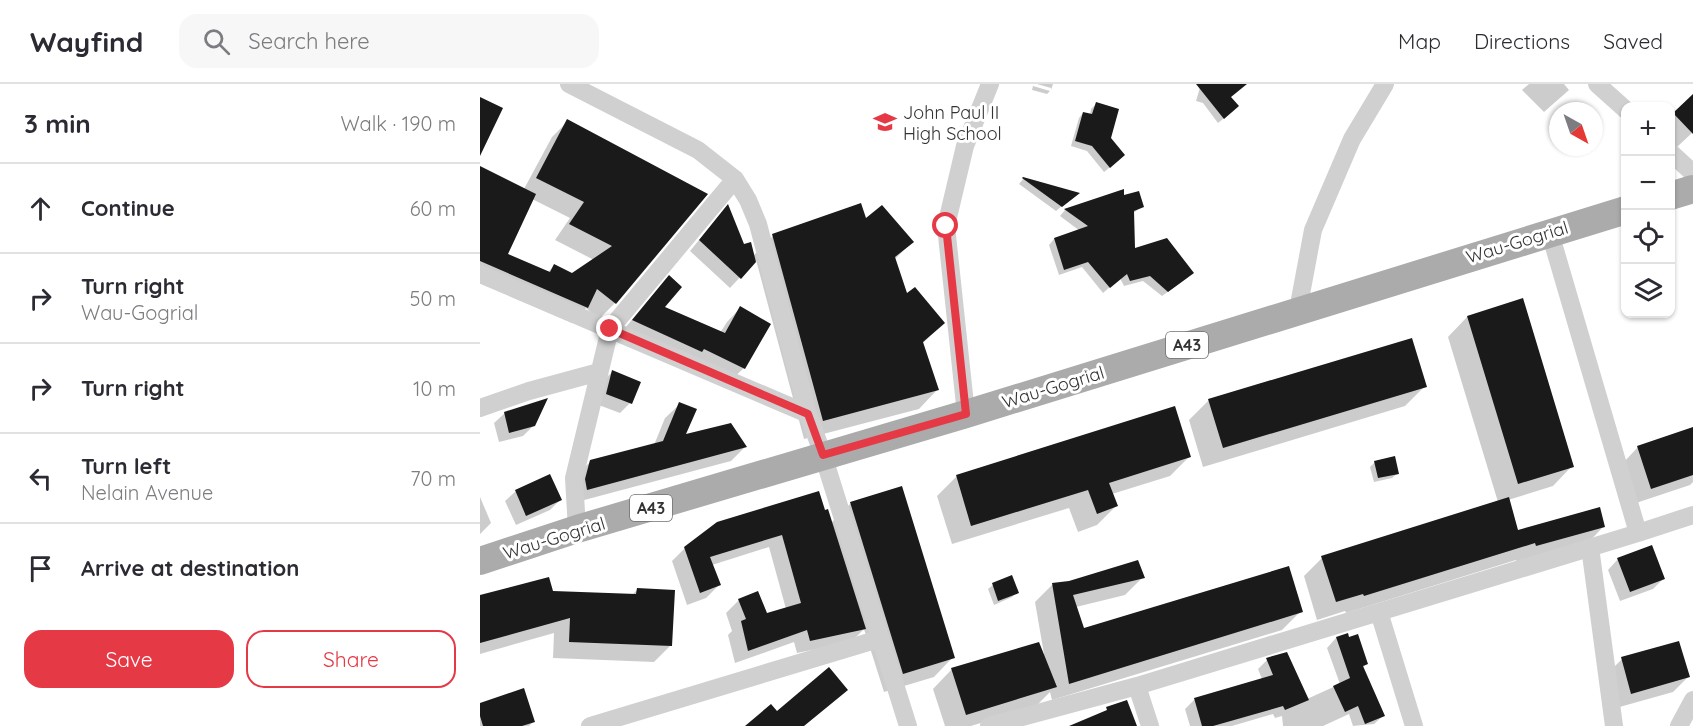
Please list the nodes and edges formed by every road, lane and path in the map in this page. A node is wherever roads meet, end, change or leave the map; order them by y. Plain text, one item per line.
1 (569, 84) edge
2 (990, 84) edge
3 (1384, 84) edge
4 (1597, 84) edge
5 (1621, 106) edge
6 (1675, 156) edge
7 (1693, 173) edge
8 (735, 179) junction
9 (1693, 189) edge
10 (1675, 194) edge
11 (1621, 211) edge
12 (1550, 232) junction
13 (480, 274) edge
14 (1298, 310) junction
15 (610, 329) junction
16 (599, 372) junction
17 (480, 408) edge
18 (808, 414) junction
19 (966, 414) junction
20 (823, 455) junction
21 (1693, 514) edge
22 (577, 530) junction
23 (1638, 533) junction
24 (1590, 547) junction
25 (480, 561) edge
26 (1378, 612) junction
27 (879, 639) junction
28 (1137, 686) junction
29 (1693, 700) edge
30 (596, 725) edge
31 (908, 726) edge
32 (989, 726) edge
33 (1150, 726) edge
34 (1414, 726) edge
35 (1614, 726) edge
36 (1679, 726) edge

1 - 8 street
2 - 19 street
3 - 14 street
4 - 5 street
6 - 7 street
8 - 15 street
8 - 18 street
9 - 10 main road
11 - 12 main road, Wau-Gogrial / A43
12 - 14 main road, Wau-Gogrial / A43
12 - 23 street
13 - 15 street
14 - 19 main road, Wau-Gogrial / A43
15 - 16 street
15 - 18 street
16 - 17 street
16 - 22 street
18 - 20 street
19 - 20 main road, Wau-Gogrial / A43
20 - 22 main road, Wau-Gogrial / A43
20 - 27 street
21 - 23 street
22 - 25 main road, Wau-Gogrial / A43
23 - 24 street
24 - 26 street
24 - 35 street
26 - 28 street
26 - 34 street
27 - 30 street
27 - 31 street
28 - 32 street
28 - 33 street
29 - 36 street

